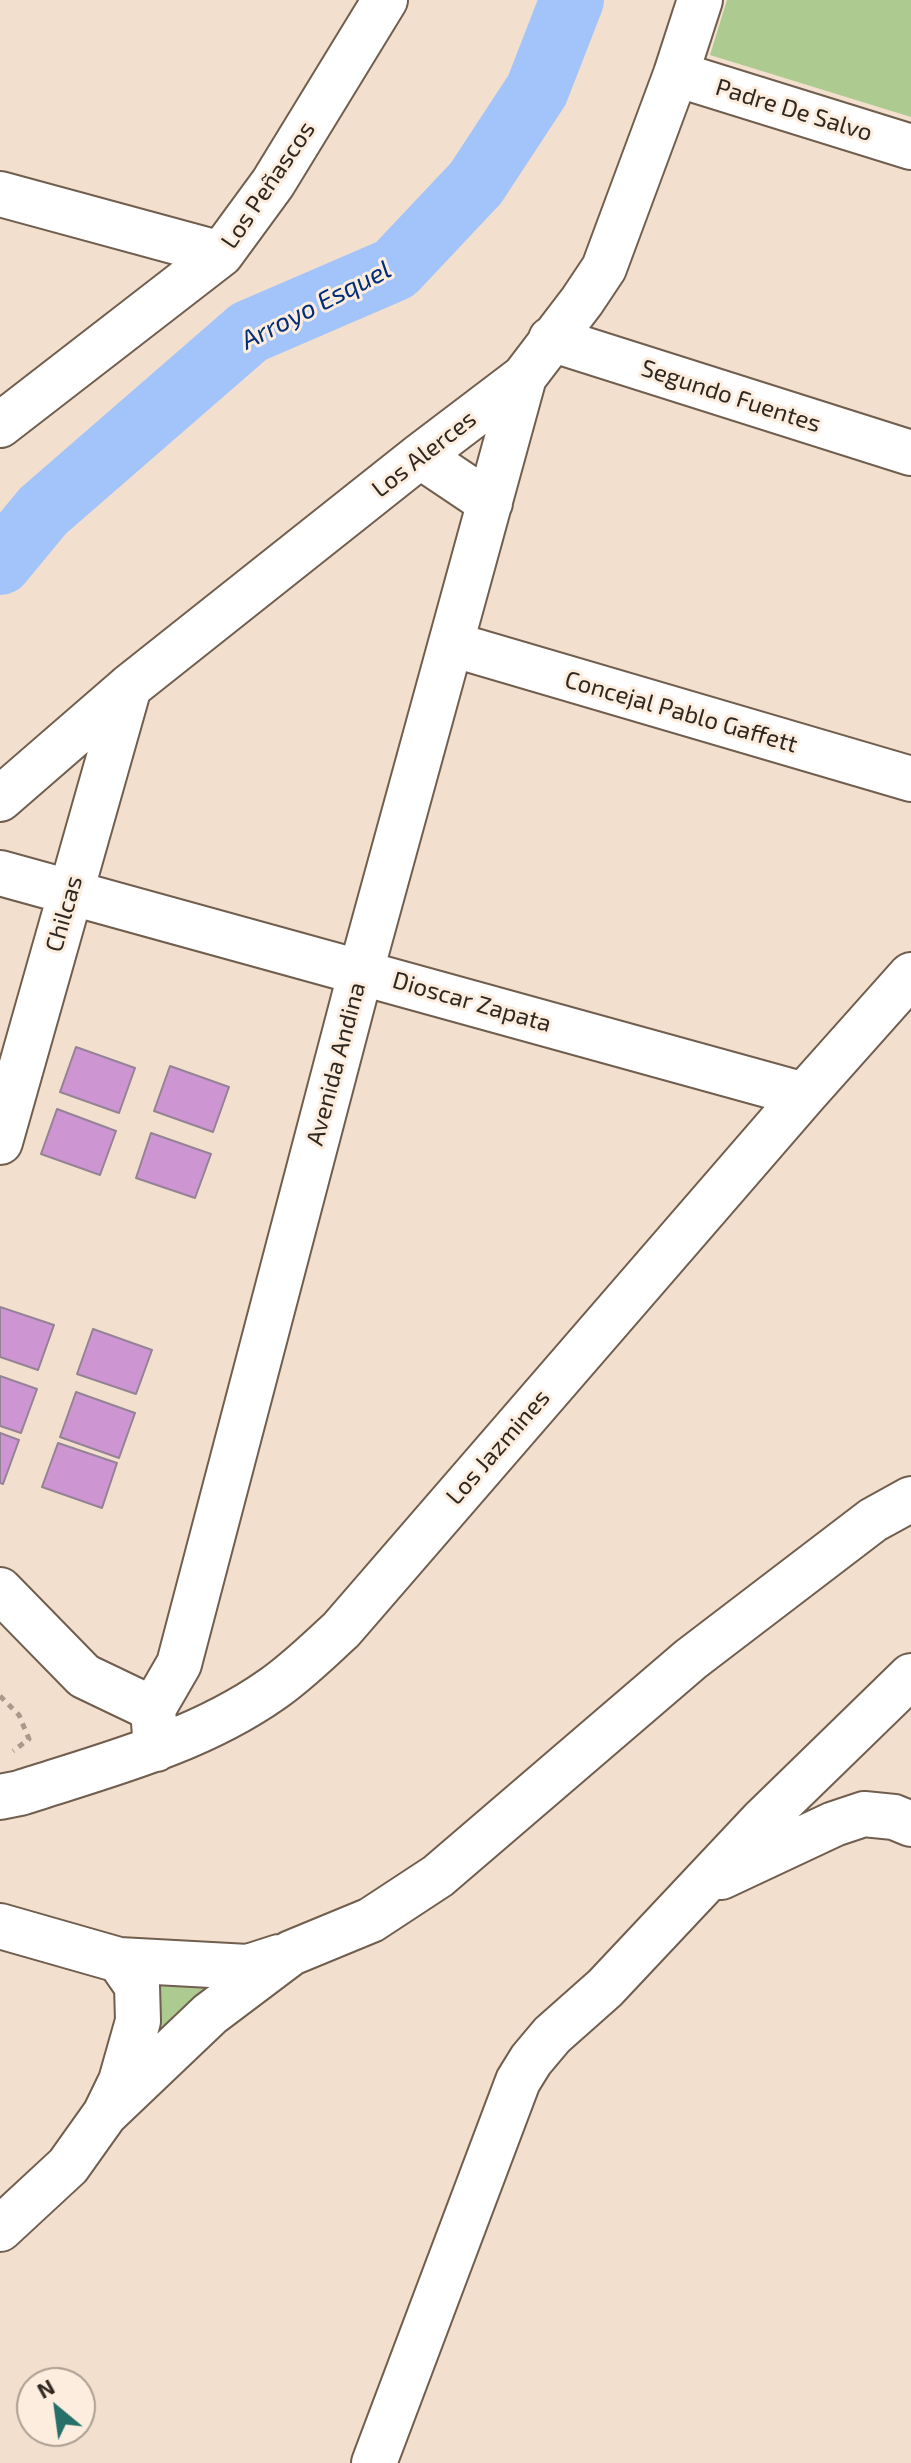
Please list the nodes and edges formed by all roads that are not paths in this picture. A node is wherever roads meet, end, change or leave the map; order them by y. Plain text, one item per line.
1 (385, 0) edge
2 (700, 0) edge
3 (676, 74) junction
4 (911, 147) edge
5 (0, 194) edge
6 (221, 254) junction
7 (551, 339) junction
8 (524, 377) junction
9 (0, 425) edge
10 (911, 453) edge
11 (420, 456) junction
12 (490, 503) junction
13 (451, 644) junction
14 (129, 687) junction
15 (911, 779) edge
16 (0, 799) edge
17 (0, 873) edge
18 (70, 892) junction
19 (361, 971) junction
20 (911, 975) edge
21 (804, 1095) junction
22 (0, 1142) edge
23 (911, 1499) edge
24 (0, 1590) edge
25 (911, 1676) edge
26 (155, 1729) junction
27 (0, 1797) edge
28 (911, 1824) edge
29 (700, 1886) junction
30 (0, 1926) edge
31 (291, 1953) junction
32 (119, 1960) junction
33 (105, 2114) junction
34 (0, 2229) edge
35 (374, 2463) edge

1 - 6 street, Los Peñascos
2 - 3 street, Los Alerces
3 - 4 street, Padre De Salvo
3 - 7 street, Los Alerces
5 - 6 street
6 - 9 street, Los Peñascos
7 - 8 street, Los Alerces
7 - 10 street, Segundo Fuentes
8 - 11 street, Los Alerces
8 - 12 street, Avenida Andina
11 - 12 street
11 - 14 street, Los Alerces
12 - 13 street, Avenida Andina
13 - 15 street, Concejal Pablo Gaffett
13 - 19 street, Avenida Andina
14 - 16 street, Los Alerces
14 - 18 street, Chilcas
17 - 18 street, Dioscar Zapata
18 - 19 street, Dioscar Zapata
18 - 22 street, Chilcas
19 - 21 street, Dioscar Zapata
19 - 26 street, Avenida Andina
20 - 21 street, Los Jazmines
21 - 26 street, Los Jazmines
23 - 31 street
24 - 26 street
25 - 29 street
26 - 27 street, Los Jazmines
28 - 29 street
29 - 35 street
30 - 32 street
31 - 32 street
31 - 33 street
32 - 33 street
33 - 34 street

